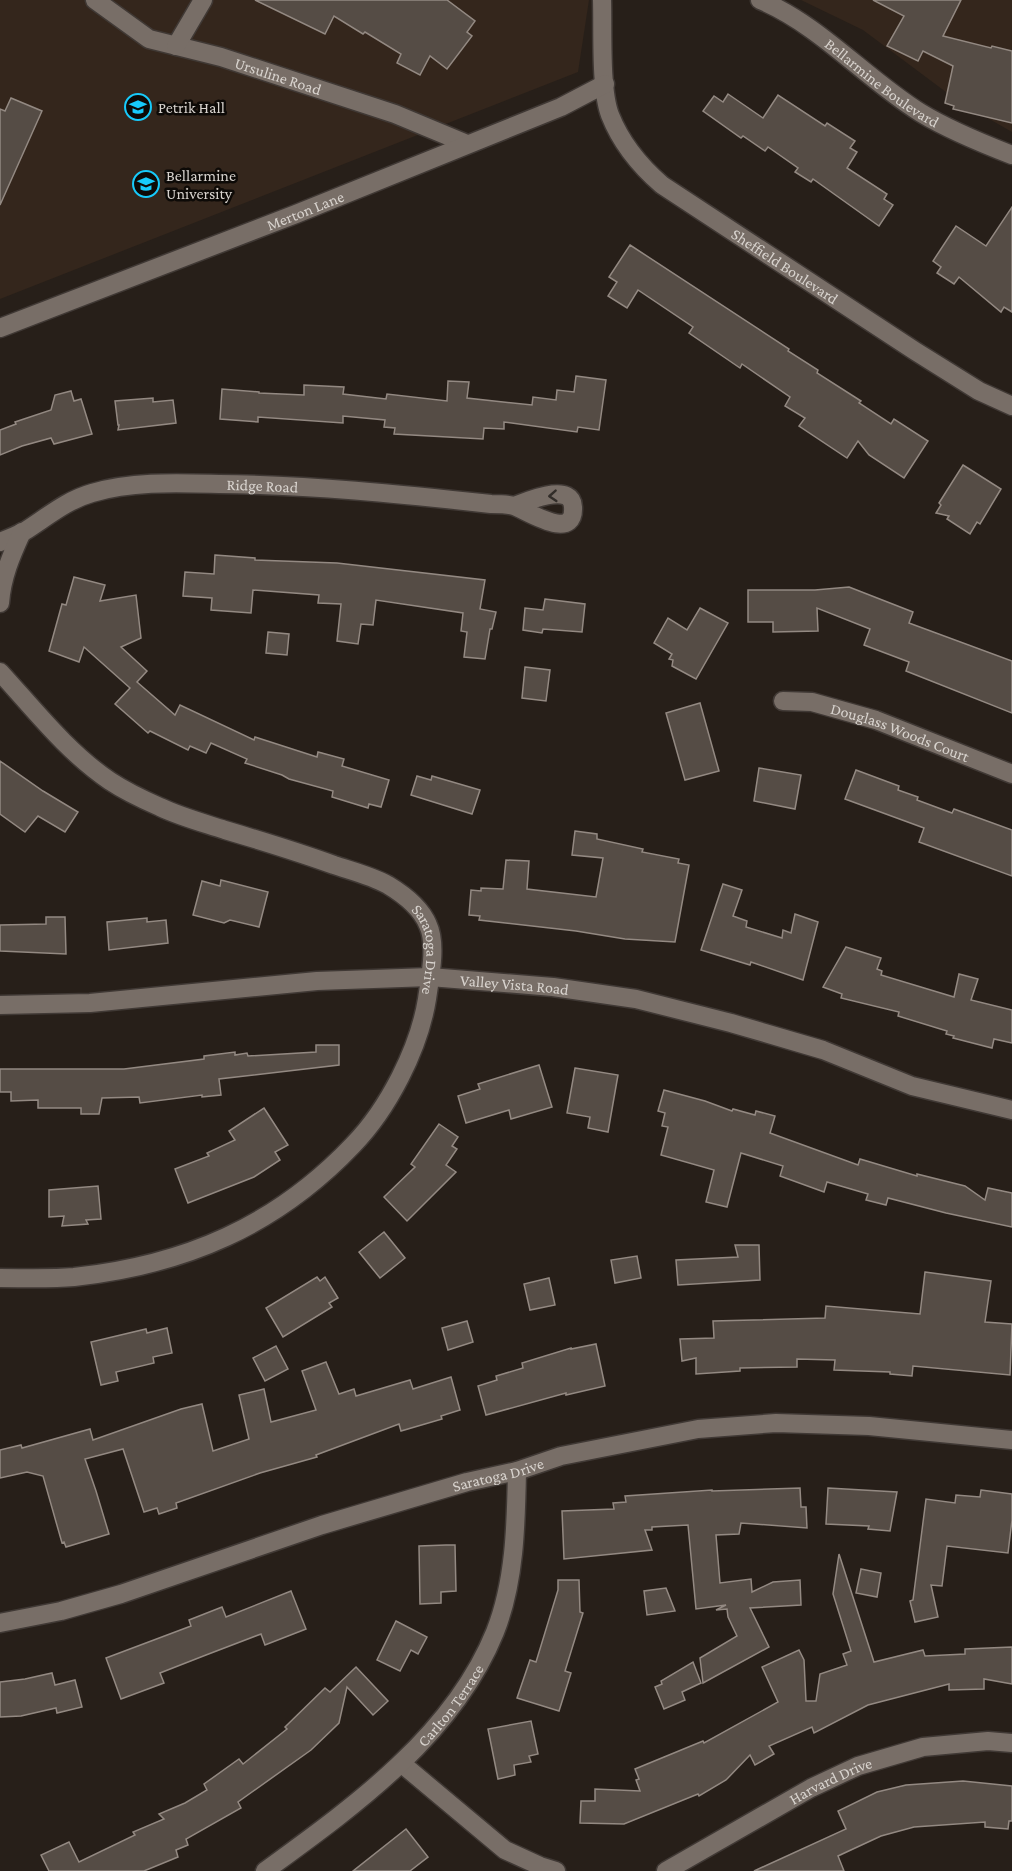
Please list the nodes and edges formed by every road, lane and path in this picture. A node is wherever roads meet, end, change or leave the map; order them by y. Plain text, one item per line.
1 (95, 0) edge
2 (203, 0) edge
3 (602, 0) edge
4 (760, 0) edge
5 (176, 46) junction
6 (605, 84) junction
7 (467, 144) junction
8 (1012, 155) edge
9 (0, 328) edge
10 (1012, 406) edge
11 (514, 506) dead end
12 (22, 532) junction
13 (0, 542) edge
14 (0, 603) edge
15 (0, 672) edge
16 (783, 701) dead end
17 (1012, 774) edge
18 (430, 977) junction
19 (0, 1005) edge
20 (1012, 1110) edge
21 (0, 1278) edge
22 (1012, 1440) edge
23 (517, 1471) junction
24 (0, 1623) edge
25 (1012, 1743) edge
26 (401, 1763) junction
27 (265, 1871) edge
28 (556, 1871) edge
29 (666, 1871) edge

1 - 5 street, Ursuline Road
2 - 5 street
3 - 6 street, Sheffield Boulevard
4 - 8 street, Bellarmine Boulevard
5 - 7 street, Ursuline Road
6 - 7 street, Merton Lane
6 - 10 street, Sheffield Boulevard
7 - 9 street, Merton Lane
11 - 12 street, Ridge Road
12 - 13 street, Ridge Road
12 - 14 street
15 - 18 street, Saratoga Drive
16 - 17 street, Douglass Woods Court
18 - 19 street, Valley Vista Road
18 - 20 street, Valley Vista Road
18 - 21 street, Saratoga Drive
22 - 23 street, Saratoga Drive
23 - 24 street, Saratoga Drive
23 - 26 street, Carlton Terrace
25 - 29 street, Harvard Drive
26 - 27 street, Carlton Terrace
26 - 28 street

